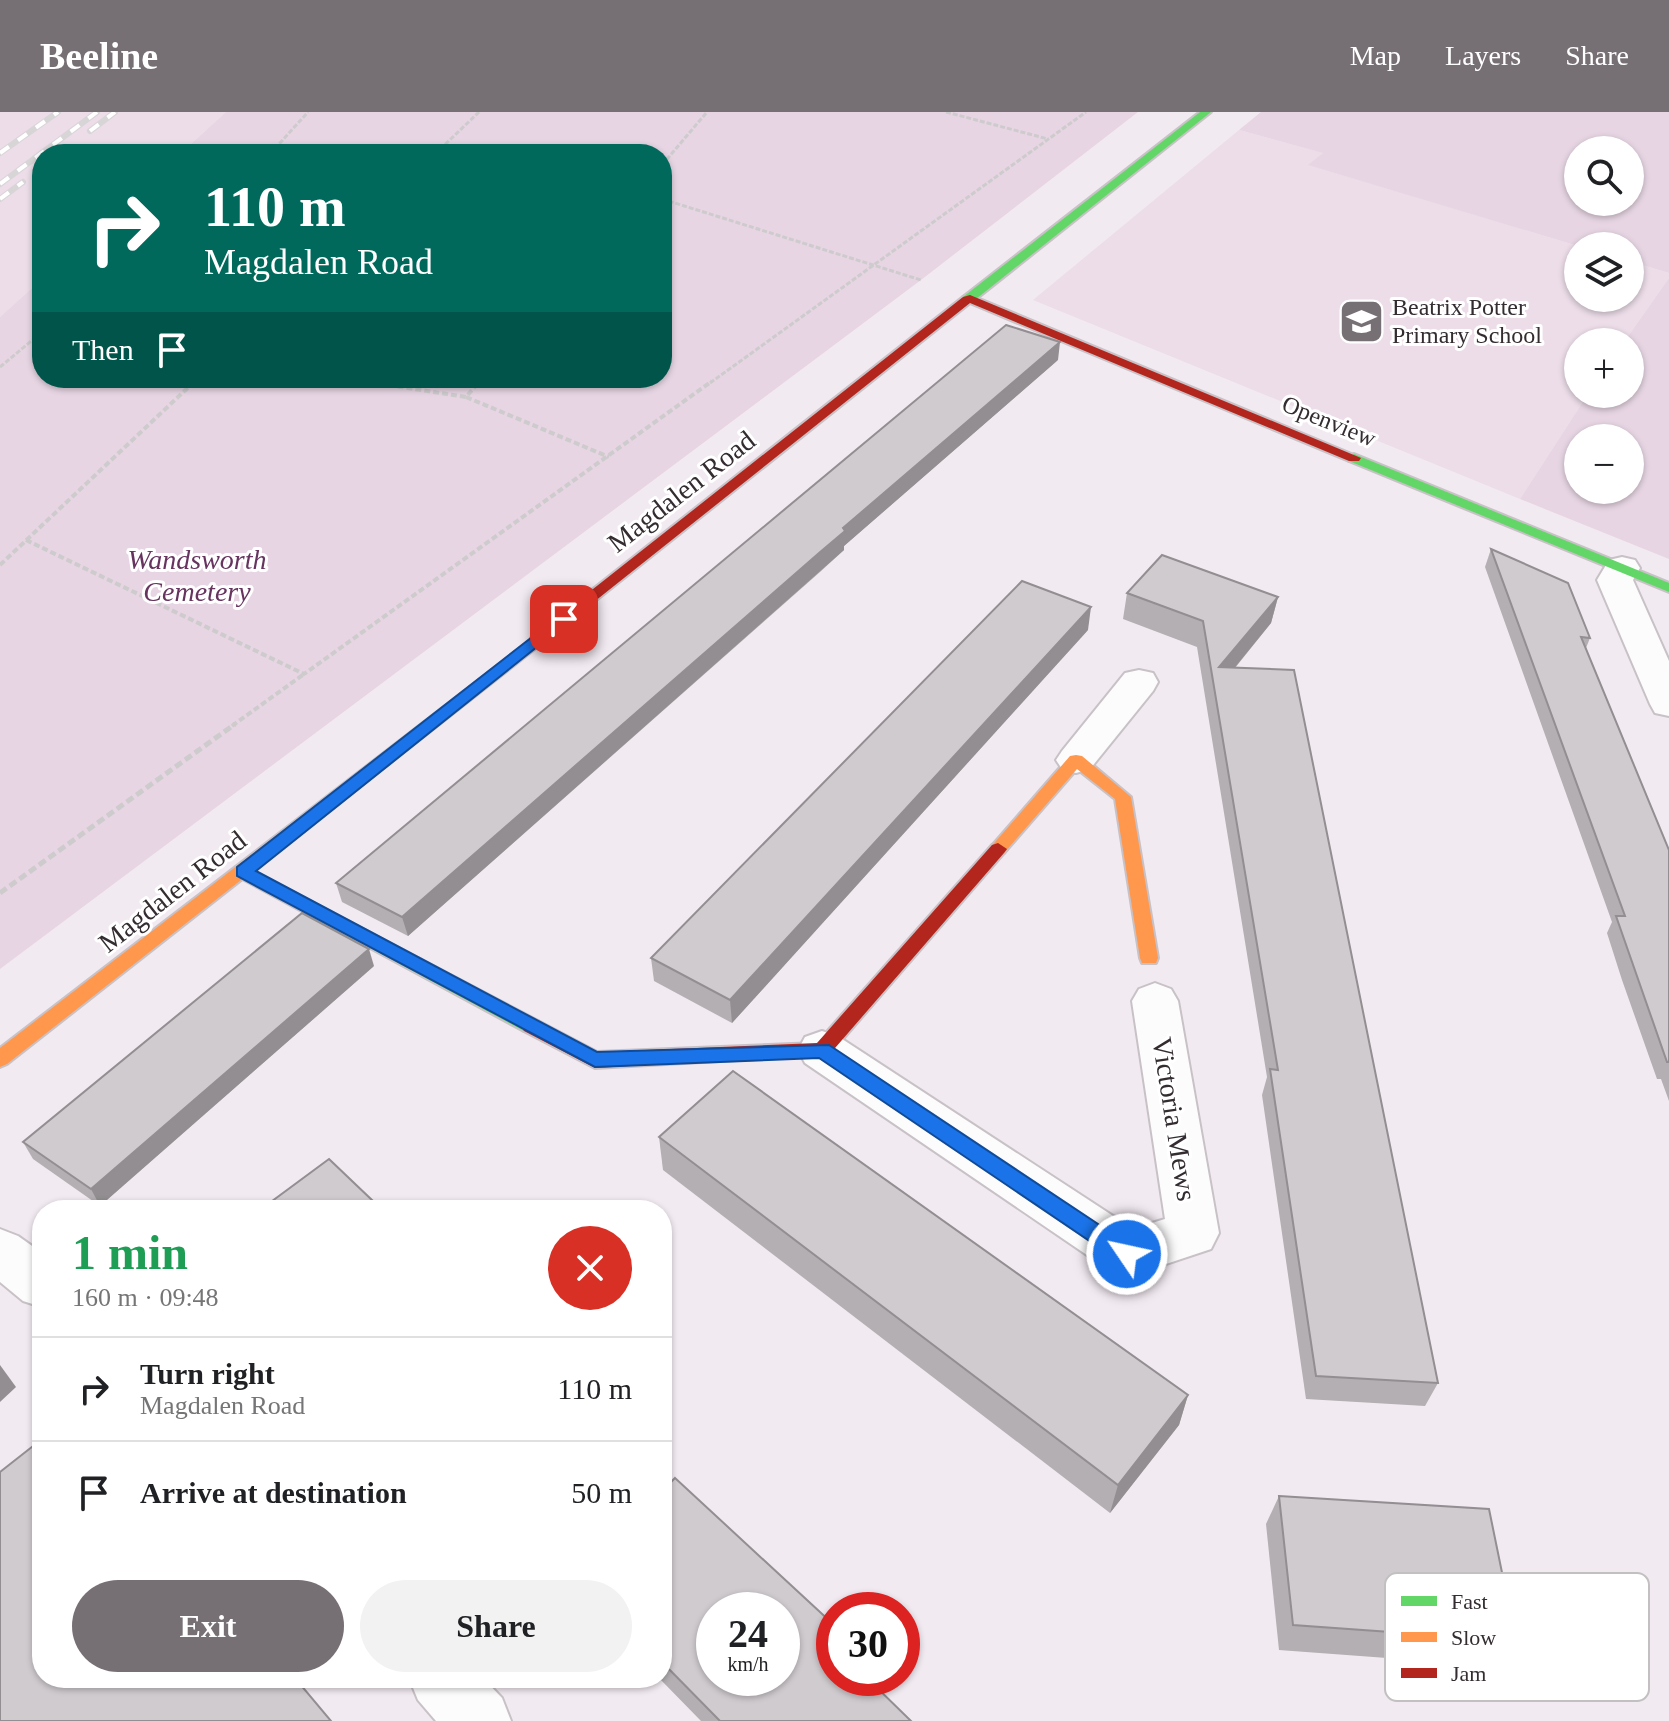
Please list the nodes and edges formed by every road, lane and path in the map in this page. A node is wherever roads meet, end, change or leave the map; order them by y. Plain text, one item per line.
1 (308, 112) edge
2 (479, 112) edge
3 (707, 112) edge
4 (946, 112) edge
5 (1086, 112) edge
6 (1206, 112) edge
7 (1048, 139) junction
8 (279, 144) edge
9 (445, 144) edge
10 (672, 153) edge
11 (672, 202) edge
12 (873, 265) junction
13 (970, 299) junction
14 (32, 340) edge
15 (0, 367) edge
16 (187, 388) edge
17 (409, 388) edge
18 (474, 388) edge
19 (466, 397) junction
20 (610, 457) junction
21 (26, 540) junction
22 (0, 565) edge
23 (1622, 568) junction
24 (1669, 588) edge
25 (304, 674) junction
26 (1139, 682) dead end
27 (1669, 704) edge
28 (1076, 760) junction
29 (243, 872) junction
30 (0, 893) edge
31 (1152, 980) joint
32 (822, 1050) junction
33 (0, 1059) edge
34 (0, 1252) edge
35 (32, 1276) edge
36 (449, 1688) edge
37 (479, 1721) edge

1 - 8 path
2 - 9 path
3 - 10 path
4 - 7 path
5 - 7 path
6 - 13 street, Magdalen Road
7 - 12 path
11 - 12 path
12 - 20 path
13 - 23 street, Openview
13 - 29 street, Magdalen Road
14 - 15 path
16 - 21 path
17 - 19 path
18 - 19 path
19 - 20 path
20 - 25 path
21 - 22 path
21 - 25 path
23 - 24 street, Openview
23 - 27 street
25 - 30 path
26 - 28 street
28 - 31 street, Victoria Mews
28 - 32 street
29 - 32 street
29 - 33 street, Magdalen Road
31 - 32 street, Victoria Mews
34 - 35 street
36 - 37 street

